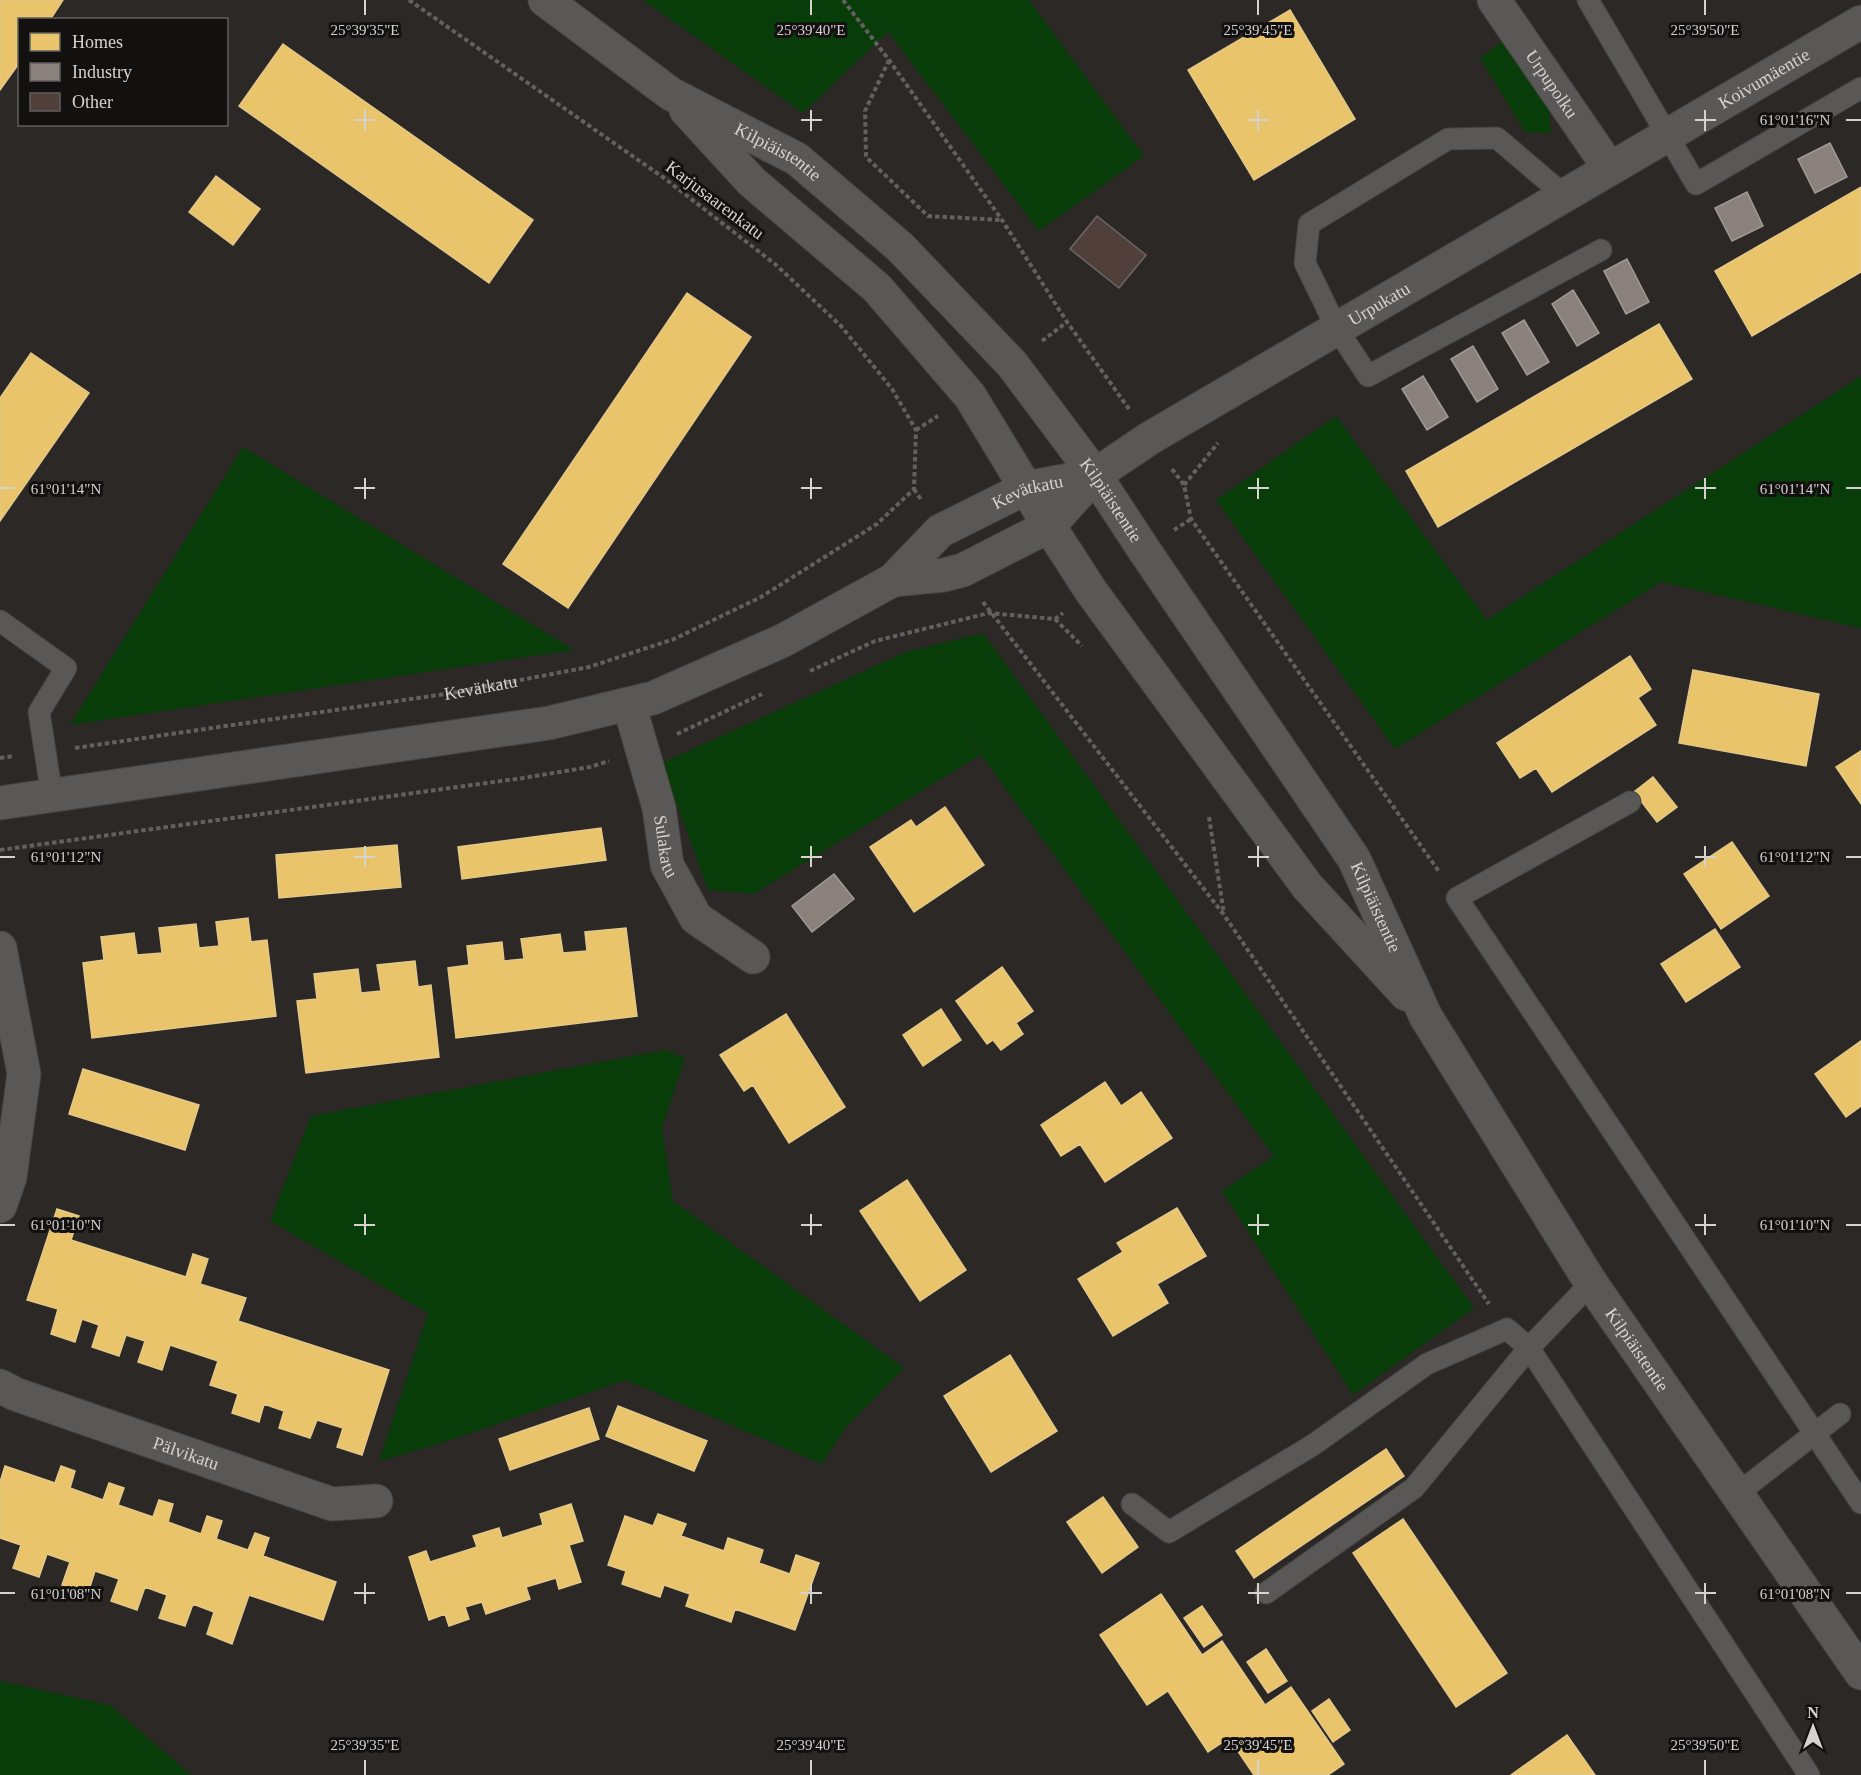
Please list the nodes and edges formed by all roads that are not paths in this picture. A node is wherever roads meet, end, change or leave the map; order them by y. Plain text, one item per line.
1 (545, 0) edge
2 (1494, 0) edge
3 (1588, 0) edge
4 (1861, 22) edge
5 (1861, 88) edge
6 (671, 94) junction
7 (1668, 136) junction
8 (1610, 169) junction
9 (1564, 196) junction
10 (1601, 250) dead end
11 (1337, 329) junction
12 (1095, 475) junction
13 (1026, 488) junction
14 (1049, 526) junction
15 (893, 580) junction
16 (0, 621) edge
17 (629, 704) junction
18 (51, 796) junction
19 (1630, 802) dead end
20 (0, 803) edge
21 (0, 948) edge
22 (753, 957) dead end
23 (1426, 1017) junction
24 (0, 1206) edge
25 (1591, 1283) junction
26 (1529, 1348) junction
27 (0, 1386) edge
28 (1840, 1414) dead end
29 (1814, 1435) junction
30 (1738, 1493) junction
31 (376, 1501) dead end
32 (1861, 1503) edge
33 (1132, 1504) dead end
34 (1266, 1593) dead end
35 (1861, 1673) edge
36 (1809, 1775) edge

1 - 6 street, Kilpiäistentie
2 - 8 street, Urpupolku
3 - 7 lane
4 - 7 street, Koivumäentie
5 - 7 lane
6 - 12 street, Kilpiäistentie
6 - 13 street, Kilpiäistentie
7 - 8 street, Urpukatu
8 - 9 street, Urpukatu
9 - 11 street, Urpukatu
9 - 11 lane
10 - 11 lane
11 - 12 street, Urpukatu
12 - 13 street, Kevätkatu
12 - 14 street, Kevätkatu
12 - 23 street, Kilpiäistentie
13 - 14 street, Kilpiäistentie
13 - 15 street, Kevätkatu
14 - 15 street, Kevätkatu
14 - 23 street, Kilpiäistentie
15 - 17 street, Kevätkatu
16 - 18 lane
17 - 18 street, Kevätkatu
17 - 22 street, Sulakatu
18 - 20 street, Kevätkatu
19 - 29 lane
21 - 24 street
23 - 25 street, Kilpiäistentie
25 - 26 lane
25 - 30 street, Kilpiäistentie
26 - 33 lane
26 - 34 lane
26 - 36 lane
27 - 31 street, Pälvikatu
28 - 29 lane
29 - 30 lane
29 - 32 lane
30 - 35 street, Kilpiäistentie

